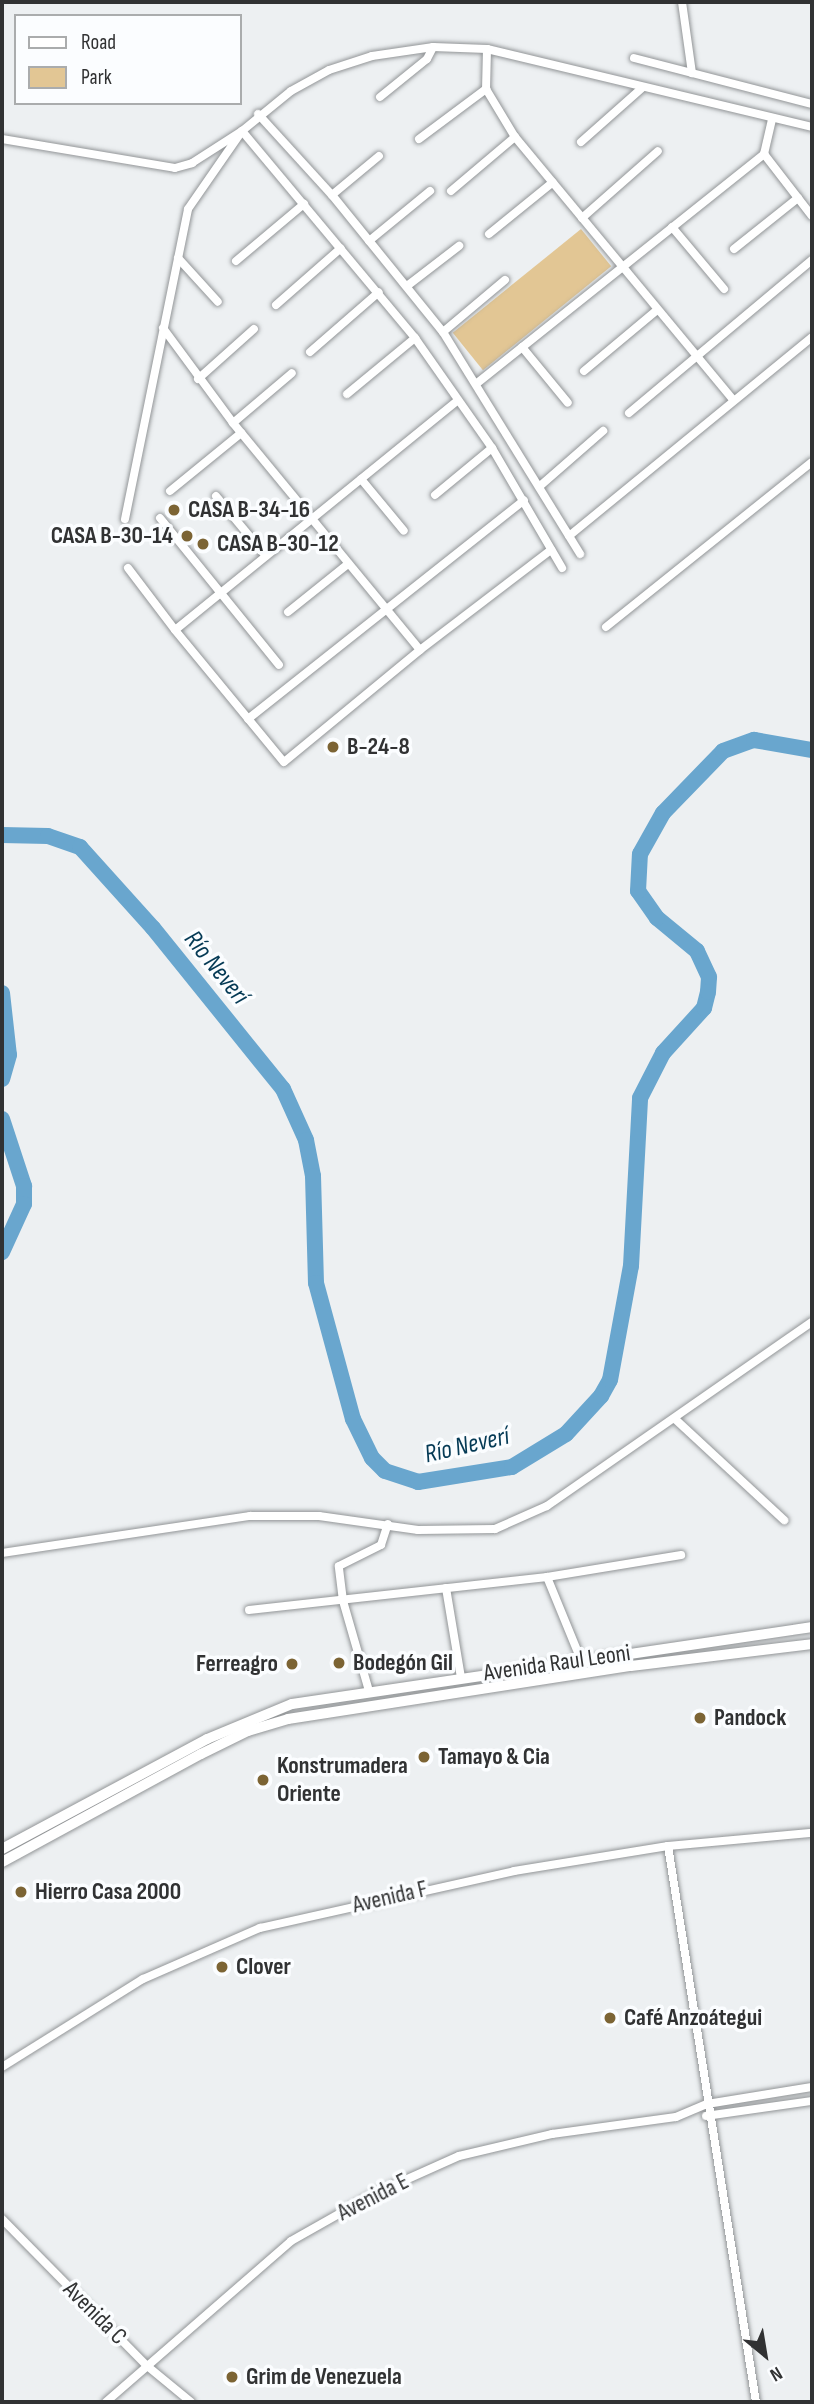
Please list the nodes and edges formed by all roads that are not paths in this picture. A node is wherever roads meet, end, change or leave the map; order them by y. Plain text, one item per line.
1 (681, 2) edge
2 (433, 47) junction
3 (487, 49) junction
4 (634, 58) dead end
5 (692, 73) junction
6 (642, 88) junction
7 (486, 89) junction
8 (380, 97) dead end
9 (812, 104) edge
10 (258, 114) junction
11 (772, 118) junction
12 (812, 127) edge
13 (242, 131) junction
14 (514, 136) junction
15 (2, 139) edge
16 (419, 139) dead end
17 (581, 142) dead end
18 (658, 151) dead end
19 (764, 154) junction
20 (379, 156) dead end
21 (553, 183) junction
22 (430, 191) dead end
23 (451, 191) dead end
24 (332, 195) junction
25 (798, 198) junction
26 (304, 204) junction
27 (812, 216) edge
28 (582, 218) junction
29 (672, 228) junction
30 (489, 234) dead end
31 (369, 241) junction
32 (459, 246) dead end
33 (341, 248) junction
34 (734, 249) dead end
35 (178, 258) junction
36 (812, 260) edge
37 (236, 261) dead end
38 (622, 266) junction
39 (505, 280) dead end
40 (408, 286) junction
41 (724, 289) dead end
42 (379, 292) junction
43 (218, 302) dead end
44 (276, 304) dead end
45 (657, 310) junction
46 (163, 328) junction
47 (254, 329) dead end
48 (443, 332) junction
49 (812, 337) edge
50 (415, 338) junction
51 (522, 347) junction
52 (310, 352) dead end
53 (696, 354) junction
54 (584, 371) dead end
55 (292, 373) dead end
56 (198, 379) junction
57 (476, 384) junction
58 (347, 394) dead end
59 (733, 400) junction
60 (457, 401) junction
61 (568, 403) dead end
62 (629, 413) dead end
63 (233, 423) junction
64 (603, 431) dead end
65 (241, 433) junction
66 (492, 448) junction
67 (812, 461) edge
68 (361, 479) junction
69 (541, 486) junction
70 (170, 491) dead end
71 (435, 495) dead end
72 (216, 496) dead end
73 (524, 500) junction
74 (160, 518) dead end
75 (125, 519) dead end
76 (310, 520) junction
77 (404, 531) dead end
78 (569, 536) junction
79 (551, 550) junction
80 (580, 554) dead end
81 (266, 556) junction
82 (348, 564) junction
83 (128, 568) dead end
84 (562, 568) dead end
85 (222, 591) junction
86 (385, 609) junction
87 (288, 612) dead end
88 (606, 626) dead end
89 (175, 630) junction
90 (420, 650) junction
91 (279, 665) dead end
92 (248, 719) junction
93 (812, 1322) edge
94 (675, 1419) junction
95 (784, 1520) dead end
96 (388, 1524) junction
97 (2, 1553) edge
98 (681, 1555) dead end
99 (547, 1577) junction
100 (446, 1588) junction
101 (343, 1601) junction
102 (249, 1610) dead end
103 (812, 1627) edge
104 (812, 1644) edge
105 (581, 1660) junction
106 (461, 1678) junction
107 (369, 1691) junction
108 (812, 1833) edge
109 (668, 1846) junction
110 (2, 1849) edge
111 (2, 1862) edge
112 (2, 2067) edge
113 (812, 2087) edge
114 (812, 2101) edge
115 (707, 2104) junction
116 (697, 2112) junction
117 (709, 2118) junction
118 (2, 2219) edge
119 (146, 2365) junction
120 (106, 2402) edge
121 (191, 2402) edge
122 (756, 2402) edge

1 - 5 street
2 - 3 street
2 - 8 street
2 - 10 street
3 - 6 street
3 - 7 street
4 - 5 street
5 - 9 street
6 - 11 street
6 - 17 street
7 - 14 street
7 - 16 street
10 - 13 street
10 - 24 street
11 - 12 street
11 - 19 street
13 - 15 street
13 - 26 street
13 - 35 street
14 - 21 street
14 - 23 street
18 - 28 street
19 - 25 street
19 - 29 street
20 - 24 street
21 - 28 street
21 - 30 street
22 - 31 street
24 - 31 street
25 - 27 street
25 - 34 street
26 - 33 street
26 - 37 street
28 - 38 street
29 - 38 street
29 - 41 street
31 - 40 street
32 - 40 street
33 - 42 street
33 - 44 street
35 - 43 street
35 - 46 street
36 - 53 street
38 - 45 street
38 - 51 street
39 - 48 street
40 - 48 street
42 - 50 street
42 - 52 street
45 - 53 street
45 - 54 street
46 - 56 street
46 - 75 street
47 - 56 street
48 - 57 street
49 - 59 street
50 - 58 street
50 - 60 street
51 - 57 street
51 - 61 street
53 - 59 street
53 - 62 street
55 - 63 street
56 - 63 street
57 - 69 street
59 - 78 street
60 - 66 street
60 - 68 street
63 - 65 street
64 - 69 street
65 - 70 street
65 - 76 street
66 - 71 street
66 - 73 street
67 - 88 street
68 - 76 street
68 - 77 street
69 - 78 street
72 - 81 street
73 - 79 street
73 - 86 street
74 - 85 street
76 - 81 street
76 - 82 street
78 - 80 street
79 - 84 street
79 - 90 street
81 - 85 street
82 - 86 street
82 - 87 street
83 - 89 street
85 - 89 street
85 - 91 street
86 - 90 street
86 - 92 street
89 - 92 street
90 - 92 street
93 - 94 street
94 - 95 street
94 - 96 street
96 - 97 street
96 - 101 street
98 - 99 street
99 - 100 street
99 - 105 street
100 - 101 street
100 - 106 street
101 - 102 street
101 - 107 street
103 - 105 main road, Avenida Raul Leoni
104 - 111 main road, Avenida Raul Leoni
105 - 106 main road, Avenida Raul Leoni
106 - 107 main road, Avenida Raul Leoni
107 - 110 main road, Avenida Raul Leoni
108 - 109 street, Avenida F
109 - 112 street, Avenida F
109 - 115 street
113 - 115 street
114 - 117 street
115 - 116 street
115 - 117 street
116 - 117 street
116 - 119 street, Avenida E
117 - 122 street
118 - 119 street, Avenida C
119 - 120 street, Avenida E
119 - 121 street, Avenida C

